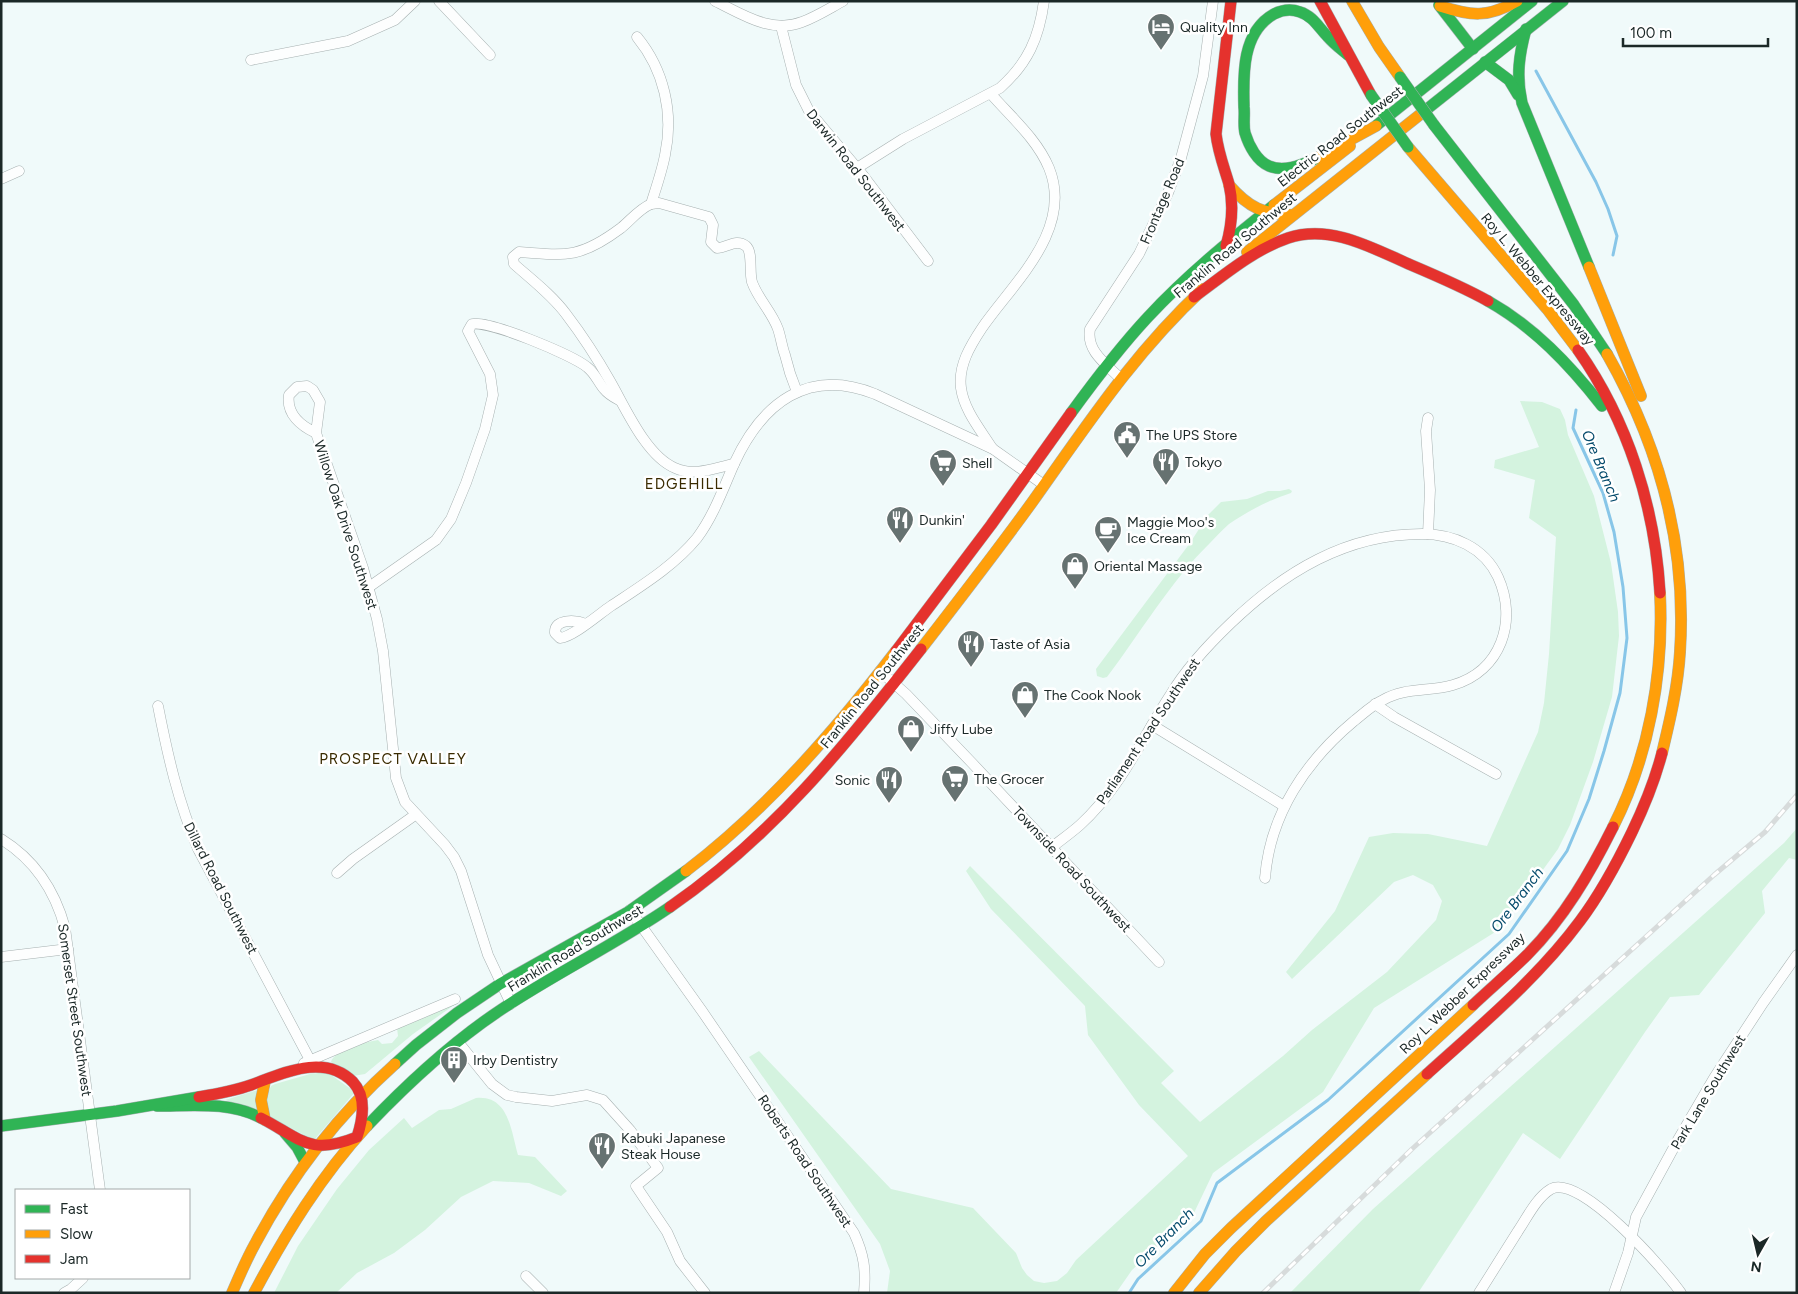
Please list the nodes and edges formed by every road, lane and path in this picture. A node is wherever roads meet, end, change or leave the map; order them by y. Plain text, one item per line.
1 (416, 1) edge
2 (439, 1) edge
3 (715, 1) edge
4 (843, 1) edge
5 (1044, 1) edge
6 (1213, 1) edge
7 (1231, 1) edge
8 (1320, 1) edge
9 (1352, 1) edge
10 (1517, 1) edge
11 (1532, 1) edge
12 (1563, 1) edge
13 (1438, 4) edge
14 (781, 26) junction
15 (1526, 29) junction
16 (637, 37) dead end
17 (1473, 49) junction
18 (490, 55) dead end
19 (1348, 55) junction
20 (251, 60) dead end
21 (1485, 62) junction
22 (991, 94) junction
23 (1522, 103) junction
24 (1376, 126) junction
25 (857, 168) junction
26 (18, 171) dead end
27 (1, 180) edge
28 (1229, 185) junction
29 (651, 204) junction
30 (1266, 213) junction
31 (1293, 215) junction
32 (1226, 246) junction
33 (928, 261) dead end
34 (1194, 297) junction
35 (1107, 364) junction
36 (1120, 378) junction
37 (797, 392) junction
38 (620, 401) junction
39 (1428, 418) dead end
40 (316, 433) dead end
41 (1626, 438) junction
42 (993, 449) junction
43 (734, 464) junction
44 (1657, 465) junction
45 (1029, 473) junction
46 (1044, 485) junction
47 (1428, 534) junction
48 (368, 587) junction
49 (586, 624) dead end
50 (880, 671) junction
51 (895, 684) junction
52 (1375, 704) junction
53 (158, 706) dead end
54 (1152, 725) junction
55 (1496, 774) dead end
56 (1284, 806) junction
57 (415, 814) junction
58 (1, 839) edge
59 (1052, 847) junction
60 (337, 873) dead end
61 (1265, 878) dead end
62 (630, 910) junction
63 (642, 926) junction
64 (68, 949) junction
65 (1797, 955) edge
66 (1, 957) edge
67 (1159, 962) dead end
68 (500, 984) junction
69 (455, 999) dead end
70 (511, 1004) junction
71 (458, 1042) junction
72 (310, 1060) junction
73 (290, 1069) junction
74 (264, 1081) junction
75 (362, 1095) junction
76 (157, 1106) junction
77 (90, 1115) junction
78 (265, 1120) junction
79 (1, 1126) edge
80 (285, 1133) junction
81 (357, 1137) junction
82 (317, 1147) junction
83 (305, 1162) junction
84 (100, 1189) edge
85 (1631, 1236) junction
86 (526, 1276) dead end
87 (82, 1279) edge
88 (64, 1293) edge
89 (232, 1293) edge
90 (254, 1293) edge
91 (543, 1293) edge
92 (706, 1293) edge
93 (864, 1293) edge
94 (1174, 1293) edge
95 (1199, 1293) edge
96 (1479, 1293) edge
97 (1614, 1293) edge
98 (1681, 1293) edge

1 - 20 street
2 - 18 street
3 - 14 street
4 - 14 street
5 - 22 street
6 - 35 street, Frontage Road
7 - 28 main road
8 - 19 main road, Roy L. Webber Expressway
9 - 44 main road, Roy L. Webber Expressway, bridge
10 - 13 main road
11 - 17 main road, Electric Road Southwest
12 - 15 main road
13 - 17 main road
14 - 25 street, Darwin Road Southwest
15 - 21 main road
15 - 23 main road
16 - 29 street
17 - 21 main road
17 - 24 main road, Electric Road Southwest
19 - 24 main road
19 - 41 main road, Roy L. Webber Expressway, bridge
21 - 23 main road
21 - 31 main road, Franklin Road Southwest
22 - 25 street
22 - 42 street
23 - 44 main road
24 - 30 main road, Electric Road Southwest
25 - 33 street, Darwin Road Southwest
26 - 27 street
28 - 30 main road
28 - 32 main road
29 - 37 street
29 - 38 street
30 - 31 main road
30 - 32 main road, Electric Road Southwest
31 - 34 main road, Franklin Road Southwest
32 - 35 main road, Franklin Road Southwest
34 - 36 main road, Franklin Road Southwest
34 - 41 main road
35 - 36 street, Frontage Road
35 - 45 main road, Franklin Road Southwest
36 - 46 main road, Franklin Road Southwest
37 - 42 street
37 - 43 street
38 - 43 street
38 - 48 street
39 - 47 street
40 - 48 street, Willow Oak Drive Southwest
41 - 94 main road, Roy L. Webber Expressway
42 - 45 street
43 - 49 street
44 - 95 main road, Roy L. Webber Expressway
45 - 46 street
45 - 50 main road, Franklin Road Southwest
46 - 51 main road, Franklin Road Southwest
47 - 52 street, Parliament Road Southwest
47 - 54 street, Parliament Road Southwest
48 - 57 street, Willow Oak Drive Southwest
50 - 51 street, Townside Road Southwest
50 - 62 main road, Franklin Road Southwest
51 - 59 street, Townside Road Southwest
51 - 63 main road, Franklin Road Southwest
52 - 55 street
52 - 56 street, Parliament Road Southwest
53 - 72 street, Dillard Road Southwest
54 - 56 street
54 - 59 street, Parliament Road Southwest
56 - 61 street, Parliament Road Southwest
57 - 60 street
57 - 68 street, Willow Oak Drive Southwest
58 - 64 street, Somerset Street Southwest
59 - 67 street, Townside Road Southwest
62 - 63 street, Roberts Road Southwest
62 - 68 main road, Franklin Road Southwest
63 - 70 main road, Franklin Road Southwest
63 - 93 street, Roberts Road Southwest
64 - 66 street
64 - 77 street, Somerset Street Southwest
65 - 85 street, Park Lane Southwest
68 - 70 street, Willow Oak Drive Southwest
68 - 75 main road, Franklin Road Southwest
69 - 72 street
70 - 71 main road, Franklin Road Southwest
71 - 81 main road, Franklin Road Southwest
71 - 92 street
72 - 73 street
73 - 74 main road
73 - 75 main road
74 - 76 main road
74 - 78 main road
75 - 81 main road
75 - 82 main road, Franklin Road Southwest
76 - 77 main road
76 - 78 main road
77 - 79 main road
77 - 84 street, Somerset Street Southwest
78 - 80 main road
80 - 82 main road
80 - 83 main road
81 - 82 main road
81 - 90 main road, Franklin Road Southwest
82 - 83 main road, Franklin Road Southwest
83 - 89 main road, Franklin Road Southwest
85 - 96 street
85 - 97 street, Park Lane Southwest
85 - 98 street
86 - 91 street
87 - 88 street

